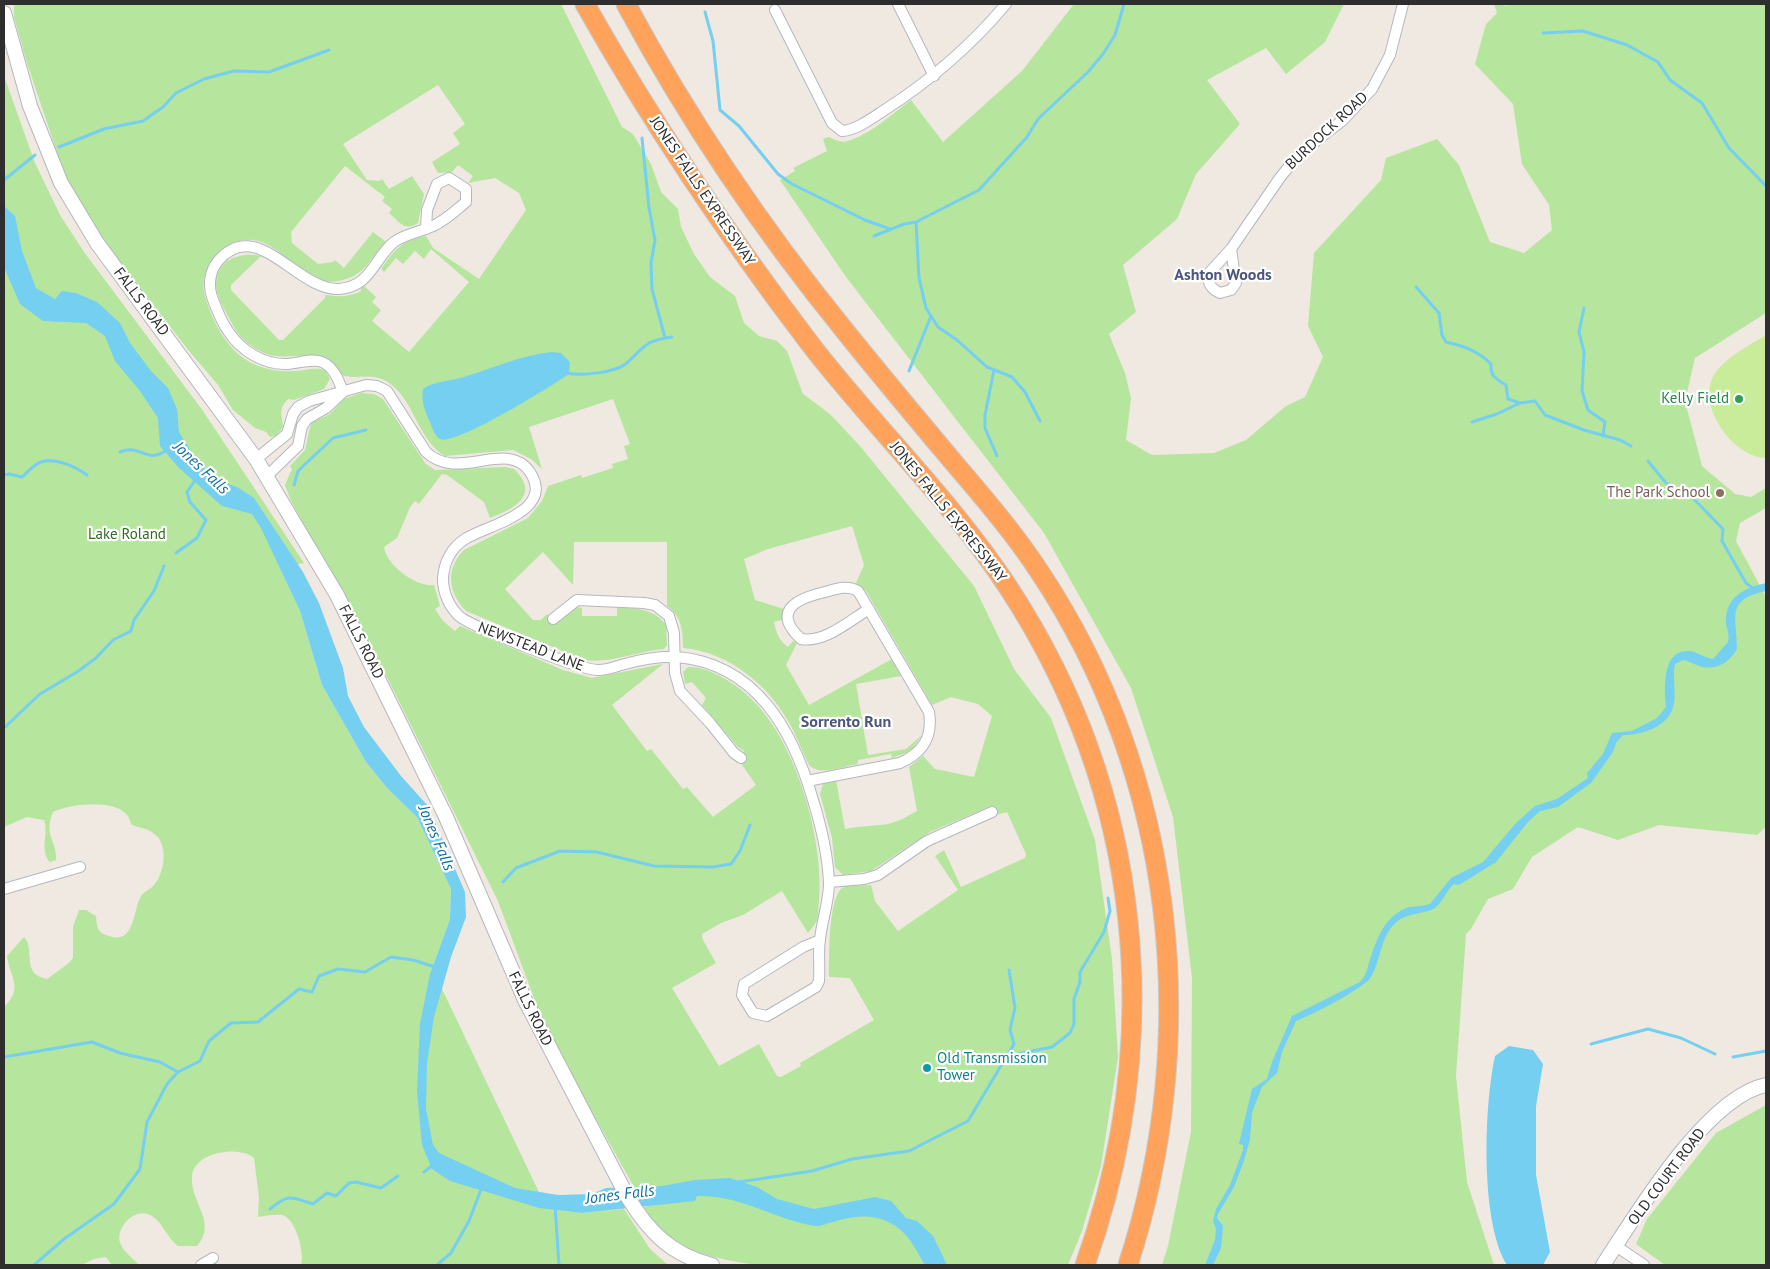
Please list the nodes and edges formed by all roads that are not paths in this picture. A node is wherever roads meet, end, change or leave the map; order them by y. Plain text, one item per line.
1 (586, 4) edge
2 (626, 4) edge
3 (898, 4) edge
4 (1006, 4) edge
5 (1403, 4) edge
6 (775, 10) dead end
7 (4, 13) edge
8 (934, 76) junction
9 (426, 229) junction
10 (1232, 250) dead end
11 (343, 392) junction
12 (256, 459) junction
13 (267, 476) junction
14 (869, 609) junction
15 (553, 619) dead end
16 (676, 657) junction
17 (741, 758) dead end
18 (807, 781) junction
19 (992, 812) dead end
20 (80, 867) dead end
21 (829, 882) junction
22 (4, 889) edge
23 (820, 940) junction
24 (1766, 1084) edge
25 (1616, 1246) junction
26 (214, 1258) dead end
27 (201, 1265) edge
28 (712, 1265) edge
29 (1085, 1265) edge
30 (1128, 1265) edge
31 (1604, 1265) edge
32 (1644, 1265) edge

1 - 29 highway, JONES FALLS EXPRESSWAY
2 - 30 highway
3 - 8 street
4 - 8 street
5 - 10 street, BURDOCK ROAD
6 - 8 street
7 - 12 main road, FALLS ROAD
9 - 9 street
9 - 11 street
11 - 12 street, NEWSTEAD LANE
11 - 13 street, NEWSTEAD LANE
11 - 16 street, NEWSTEAD LANE
12 - 13 main road, FALLS ROAD
13 - 28 main road, FALLS ROAD
14 - 14 street
14 - 18 street
15 - 16 street
16 - 17 street
16 - 18 street, NEWSTEAD LANE
18 - 21 street, NEWSTEAD LANE
19 - 21 street
20 - 22 street
21 - 23 street, NEWSTEAD LANE
23 - 23 street, NEWSTEAD LANE
24 - 25 main road, OLD COURT ROAD
25 - 31 main road, OLD COURT ROAD
25 - 32 street
26 - 27 street

